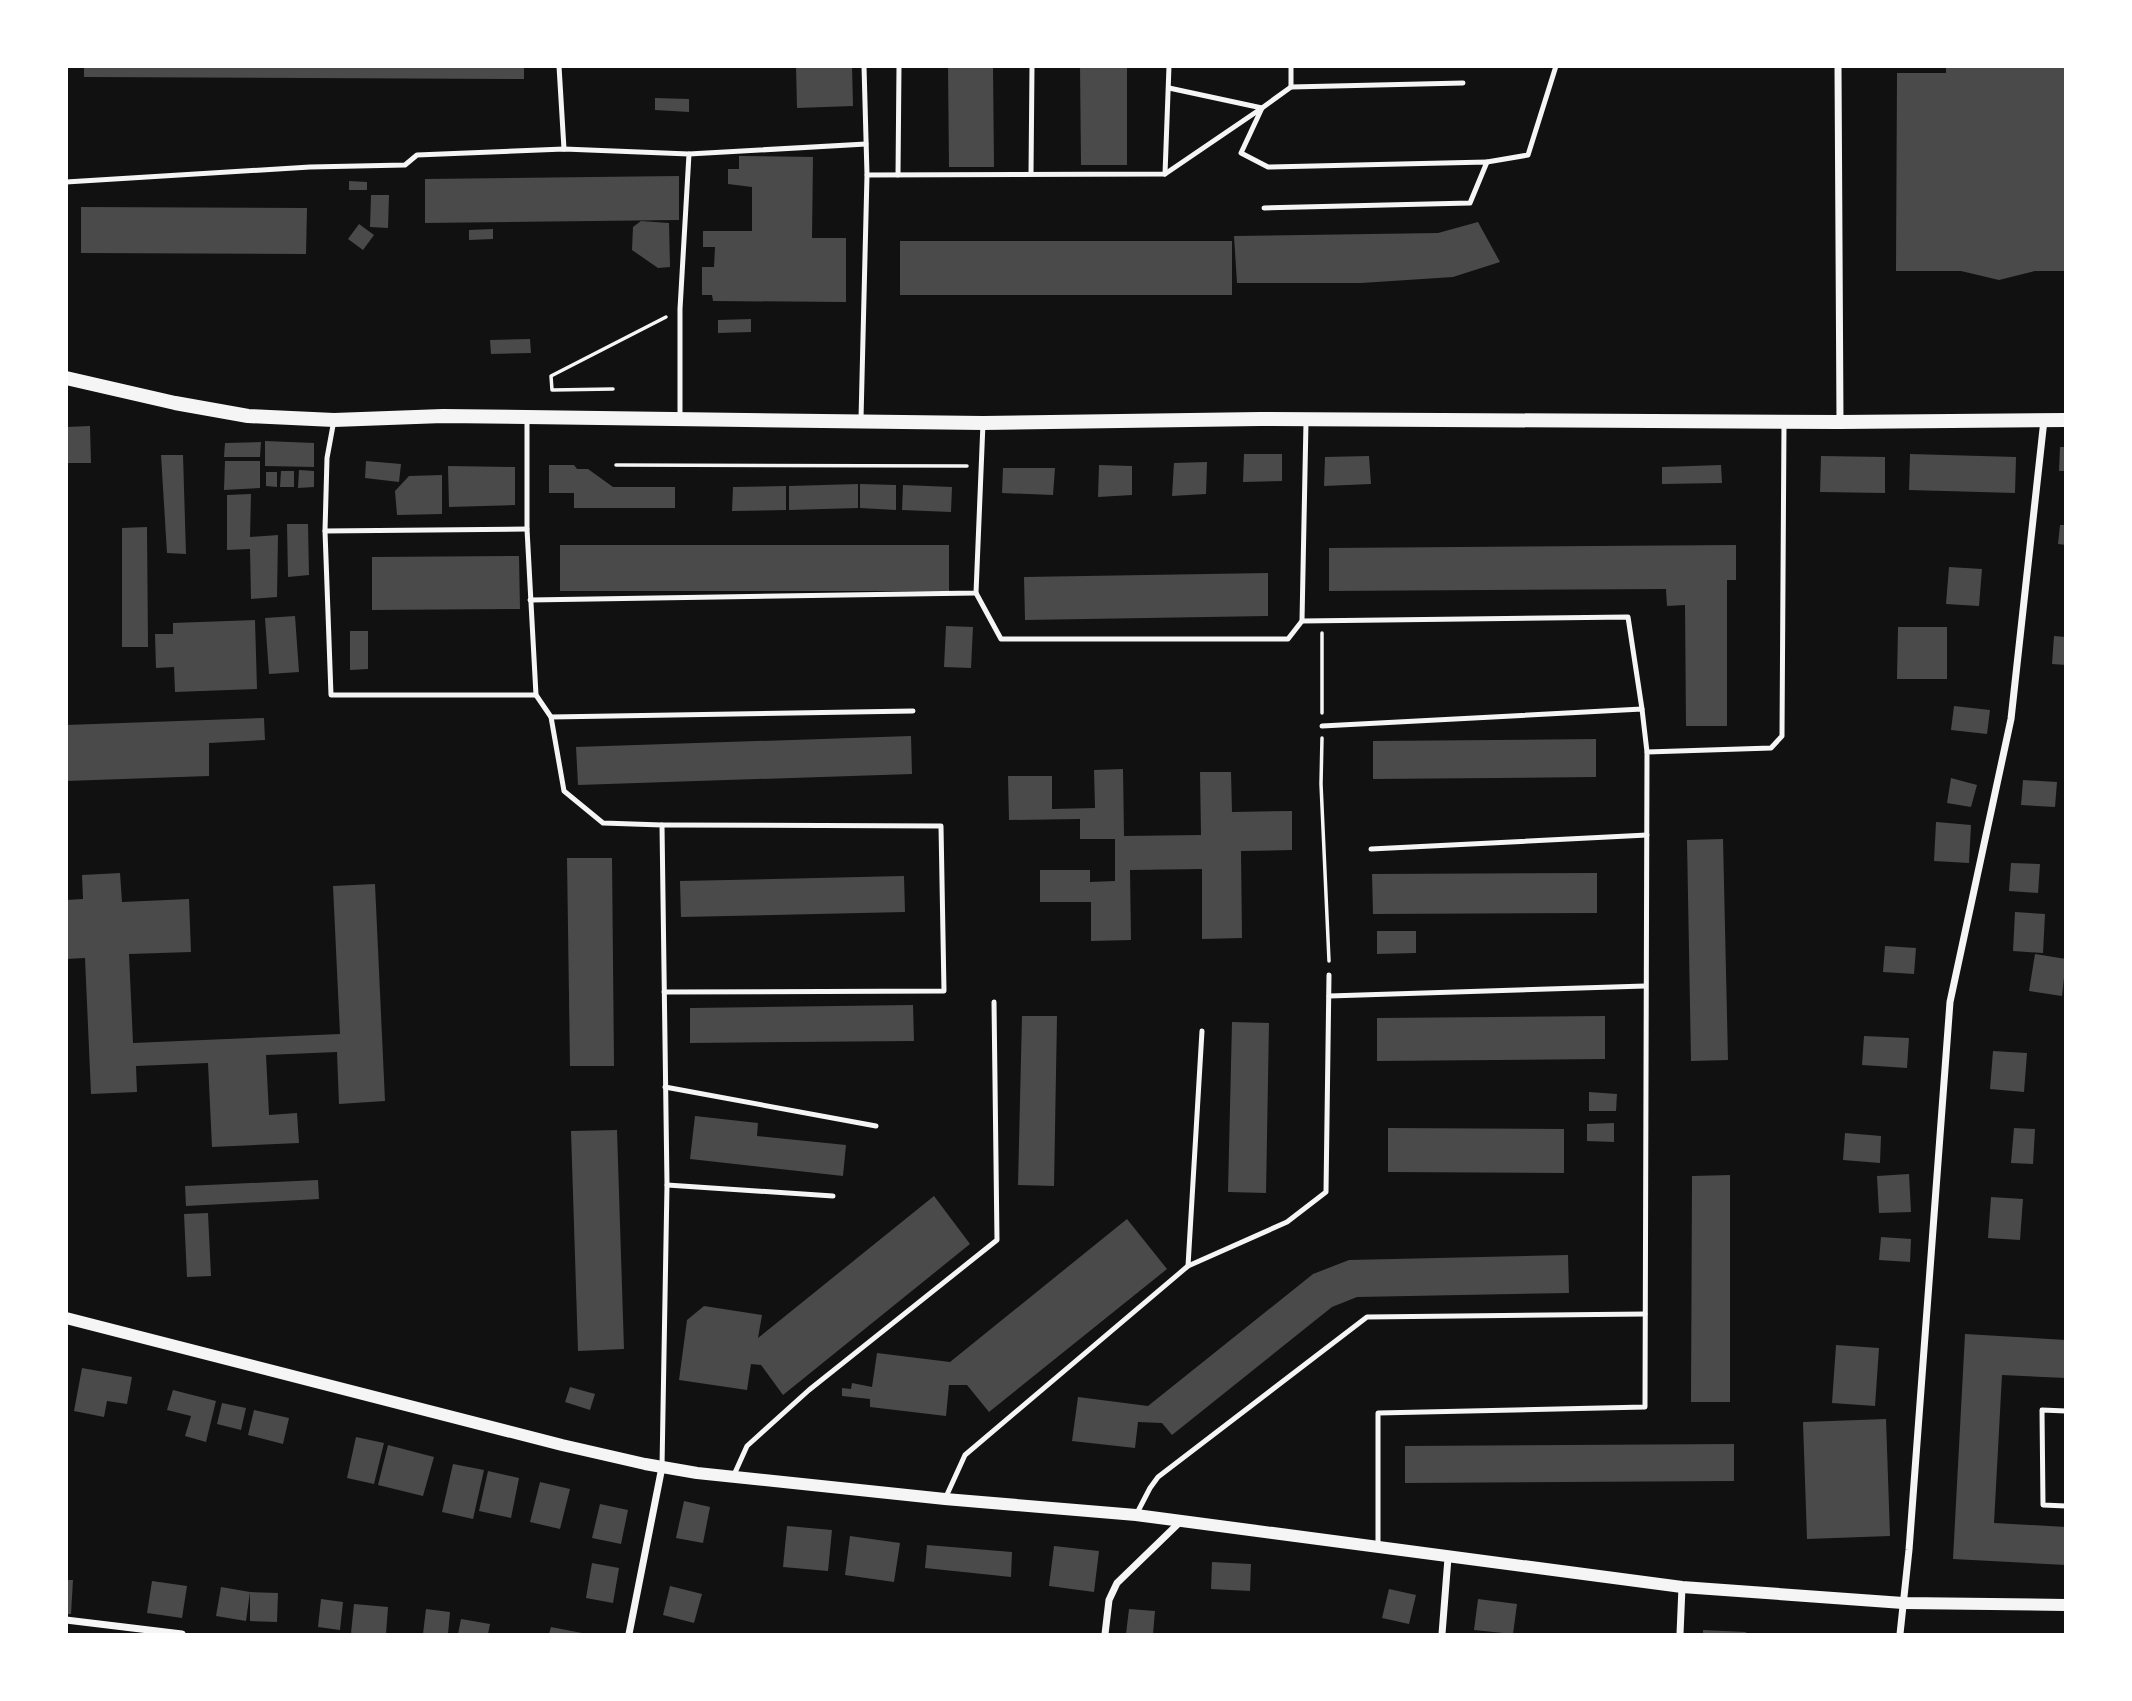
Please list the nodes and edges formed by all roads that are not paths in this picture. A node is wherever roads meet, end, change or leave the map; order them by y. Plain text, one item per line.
1 (559, 66) edge
2 (864, 66) edge
3 (899, 66) edge
4 (1032, 66) edge
5 (1169, 66) edge
6 (1291, 66) edge
7 (1556, 66) edge
8 (1838, 66) edge
9 (1463, 83) dead end
10 (1291, 87) junction
11 (1169, 88) junction
12 (1262, 108) junction
13 (866, 144) junction
14 (564, 149) junction
15 (689, 154) junction
16 (1487, 162) junction
17 (1031, 174) junction
18 (1165, 174) junction
19 (867, 175) junction
20 (898, 175) junction
21 (66, 182) edge
22 (1264, 208) dead end
23 (66, 378) edge
24 (527, 416) junction
25 (680, 419) junction
26 (1306, 419) junction
27 (2044, 419) junction
28 (334, 420) junction
29 (2066, 420) edge
30 (1784, 421) junction
31 (861, 422) junction
32 (1840, 422) junction
33 (983, 423) junction
34 (527, 529) junction
35 (325, 531) junction
36 (976, 593) junction
37 (530, 600) junction
38 (1302, 621) junction
39 (536, 695) junction
40 (1642, 709) junction
41 (913, 711) dead end
42 (551, 717) junction
43 (1322, 726) road end
44 (1647, 752) junction
45 (662, 825) junction
46 (1647, 835) junction
47 (1371, 849) dead end
48 (1329, 975) road end
49 (1645, 986) junction
50 (664, 992) junction
51 (1329, 996) junction
52 (994, 1002) dead end
53 (1202, 1031) dead end
54 (665, 1087) junction
55 (876, 1126) dead end
56 (667, 1185) junction
57 (833, 1196) dead end
58 (1188, 1266) junction
59 (1645, 1314) junction
60 (66, 1318) edge
61 (2066, 1411) edge
62 (662, 1468) junction
63 (733, 1477) junction
64 (946, 1499) junction
65 (2066, 1506) edge
66 (1136, 1515) junction
67 (1181, 1521) junction
68 (1378, 1548) junction
69 (1448, 1558) junction
70 (1682, 1587) junction
71 (1903, 1603) junction
72 (2066, 1605) edge
73 (66, 1620) edge
74 (183, 1634) edge
75 (629, 1634) edge
76 (1105, 1634) edge
77 (1442, 1634) edge
78 (1680, 1634) edge
79 (1900, 1634) edge

1 - 14 lane
2 - 13 lane
3 - 20 lane
4 - 17 lane
5 - 11 lane
6 - 10 lane
7 - 16 lane
8 - 32 street
9 - 10 lane
10 - 12 lane
11 - 12 lane
11 - 18 lane
12 - 16 lane
12 - 18 lane
13 - 15 lane
13 - 19 lane
14 - 15 lane
14 - 21 lane
15 - 25 lane
16 - 22 lane
17 - 18 lane
17 - 20 lane
19 - 20 lane
19 - 31 lane
23 - 28 main road
24 - 25 main road
24 - 28 main road
24 - 34 lane
25 - 31 main road
26 - 30 main road
26 - 33 main road
26 - 38 lane
27 - 29 main road
27 - 32 main road
27 - 71 street
28 - 35 lane
30 - 32 main road
30 - 44 lane
31 - 33 main road
33 - 36 lane
34 - 35 lane
34 - 37 lane
35 - 39 lane
36 - 37 lane
36 - 38 lane
37 - 39 lane
38 - 40 lane
39 - 42 lane
40 - 43 lane
40 - 44 lane
41 - 42 lane
42 - 45 lane
44 - 46 lane
45 - 50 lane
45 - 50 lane
46 - 47 lane
46 - 49 lane
48 - 51 lane
49 - 51 lane
49 - 59 lane
50 - 54 lane
51 - 58 lane
52 - 63 lane
53 - 58 lane
54 - 55 lane
54 - 56 lane
56 - 57 lane
56 - 62 lane
58 - 64 lane
59 - 66 lane
59 - 68 lane
60 - 62 street
61 - 65 lane
62 - 63 street
62 - 75 street
63 - 64 street
64 - 66 street
66 - 67 street
67 - 68 street
67 - 76 street
68 - 69 street
69 - 70 street
69 - 77 street
70 - 71 street
70 - 78 street
71 - 72 street
71 - 79 street
73 - 74 street

